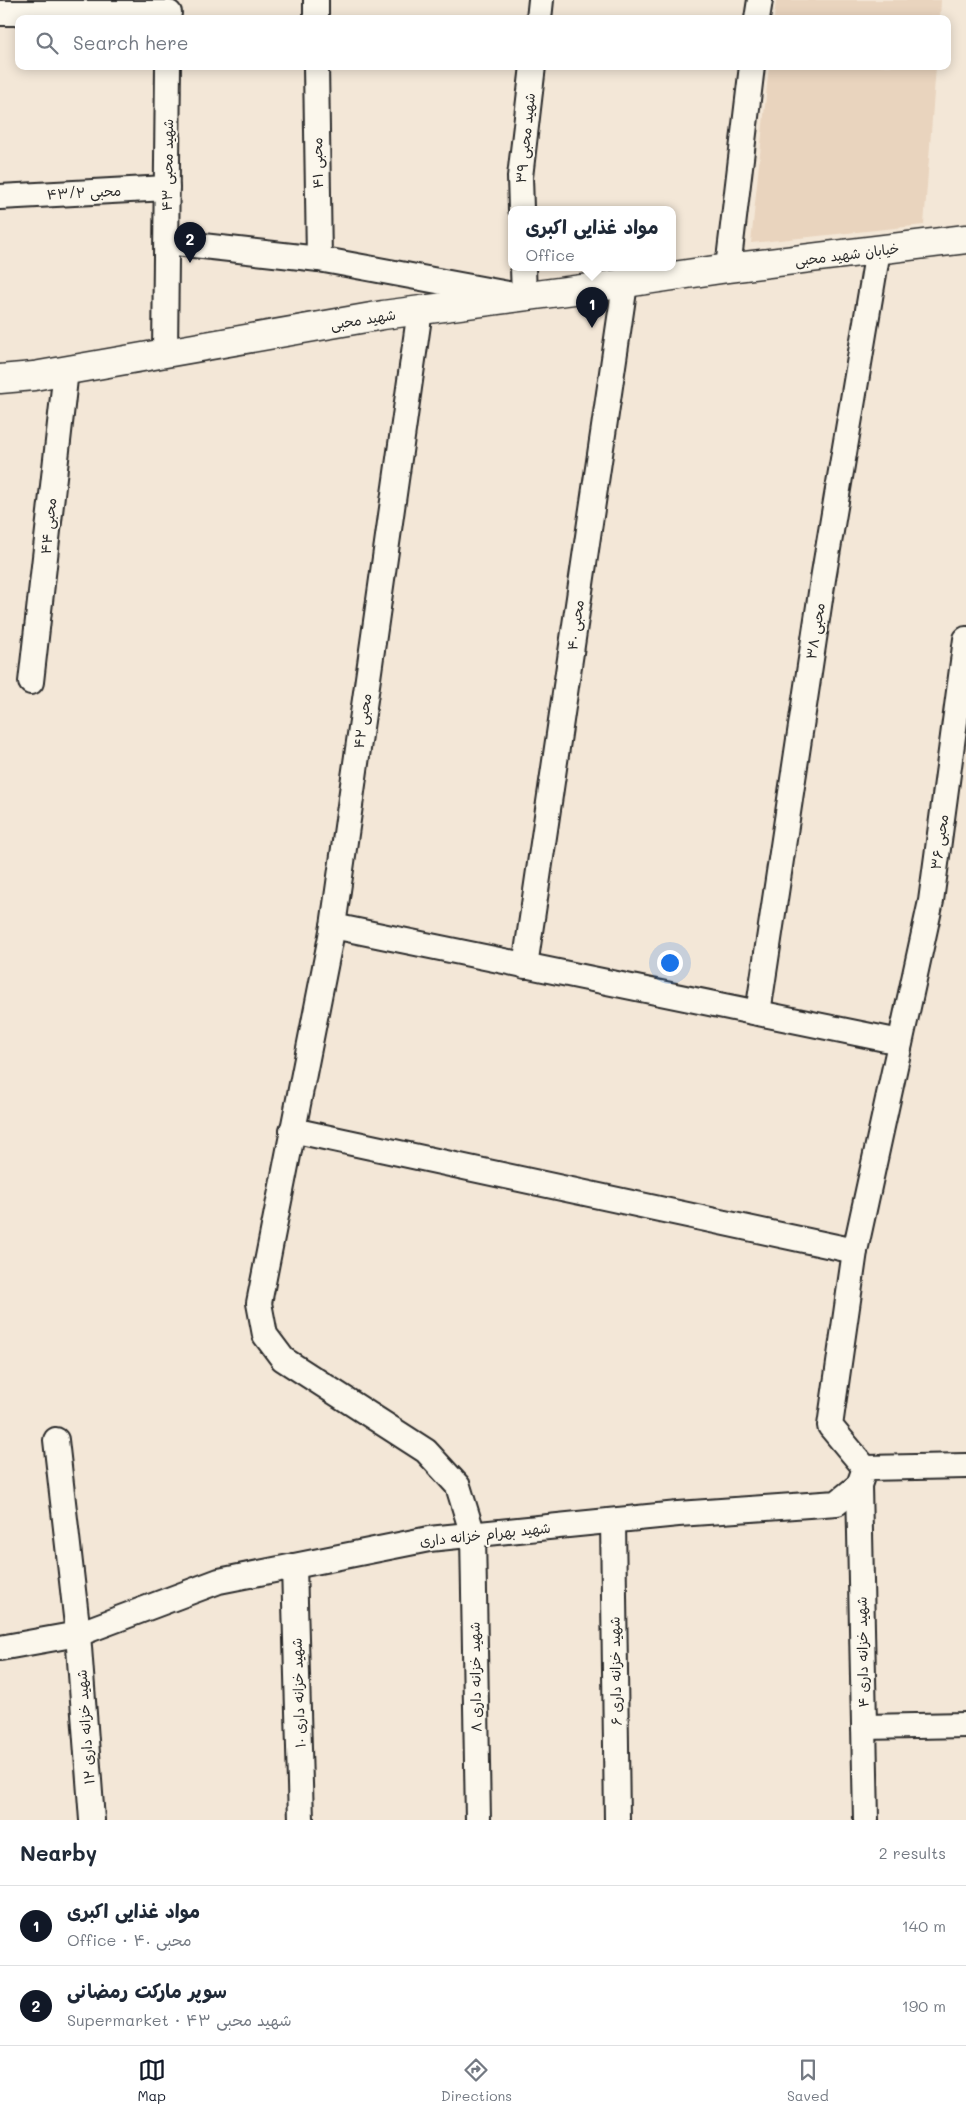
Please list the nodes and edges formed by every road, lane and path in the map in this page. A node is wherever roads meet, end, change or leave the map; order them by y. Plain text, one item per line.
1 (316, 0) edge
2 (541, 0) edge
3 (760, 0) edge
4 (169, 10) edge
5 (0, 13) edge
6 (316, 15) edge
7 (539, 15) edge
8 (758, 15) edge
9 (168, 70) edge
10 (316, 70) edge
11 (533, 70) edge
12 (752, 70) edge
13 (167, 188) junction
14 (0, 197) edge
15 (521, 206) edge
16 (966, 239) edge
17 (166, 242) junction
18 (878, 250) junction
19 (319, 259) junction
20 (728, 268) junction
21 (523, 271) edge
22 (625, 284) junction
23 (524, 297) junction
24 (420, 310) junction
25 (165, 353) junction
26 (66, 370) junction
27 (0, 379) edge
28 (966, 639) edge
29 (31, 682) dead end
30 (333, 926) junction
31 (525, 966) junction
32 (758, 1013) junction
33 (900, 1042) junction
34 (292, 1130) junction
35 (855, 1251) junction
36 (56, 1440) dead end
37 (966, 1466) edge
38 (862, 1476) junction
39 (612, 1521) junction
40 (473, 1535) junction
41 (294, 1566) junction
42 (78, 1634) junction
43 (0, 1648) edge
44 (966, 1725) edge
45 (864, 1727) junction
46 (92, 1820) edge
47 (301, 1820) edge
48 (478, 1820) edge
49 (617, 1820) edge
50 (866, 1820) edge

1 - 6 street
2 - 7 street
3 - 8 street
4 - 5 street
9 - 13 street, شهید محبی ۴۳
10 - 19 street, محبی ۴۱
11 - 15 street, شهید محبی ۳۹
12 - 20 street
13 - 14 street, محبی ۴۳/۲
13 - 17 street, شهید محبی ۴۳
16 - 18 street, خیابان شهید محبی
17 - 19 street
17 - 25 street, شهید محبی ۴۳
18 - 20 street, خیابان شهید محبی
18 - 32 street, محبی ۳۸
19 - 23 street
20 - 22 street, شهید محبی
21 - 23 street
22 - 23 street, شهید محبی
22 - 31 street, محبی ۴۰
23 - 24 street, شهید محبی
24 - 25 street, شهید محبی
24 - 30 street, محبی ۴۲
25 - 26 street, شهید محبی
26 - 27 street, شهید محبی
26 - 29 street, محبی ۴۴
28 - 33 street, محبی ۳۶
30 - 31 street
30 - 34 street, محبی ۴۲
31 - 32 street
32 - 33 street
33 - 35 street, محبی ۳۶
34 - 35 street
34 - 40 street, شهید خزانه داری ۸
35 - 38 street, محبی ۳۶
36 - 42 street, شهید خزانه داری ۱۲
37 - 38 street
38 - 39 street, شهید بهرام خزانه داری
38 - 45 street, شهید خزانه داری ۴
39 - 40 street, شهید بهرام خزانه داری
39 - 49 street, شهید خزانه داری ۶
40 - 41 street, شهید بهرام خزانه داری
40 - 48 street, شهید خزانه داری ۸
41 - 42 street, شهید بهرام خزانه داری
41 - 47 street, شهید خزانه داری ۱۰
42 - 43 street, شهید بهرام خزانه داری
42 - 46 street, شهید خزانه داری ۱۲
44 - 45 street
45 - 50 street, شهید خزانه داری ۴

